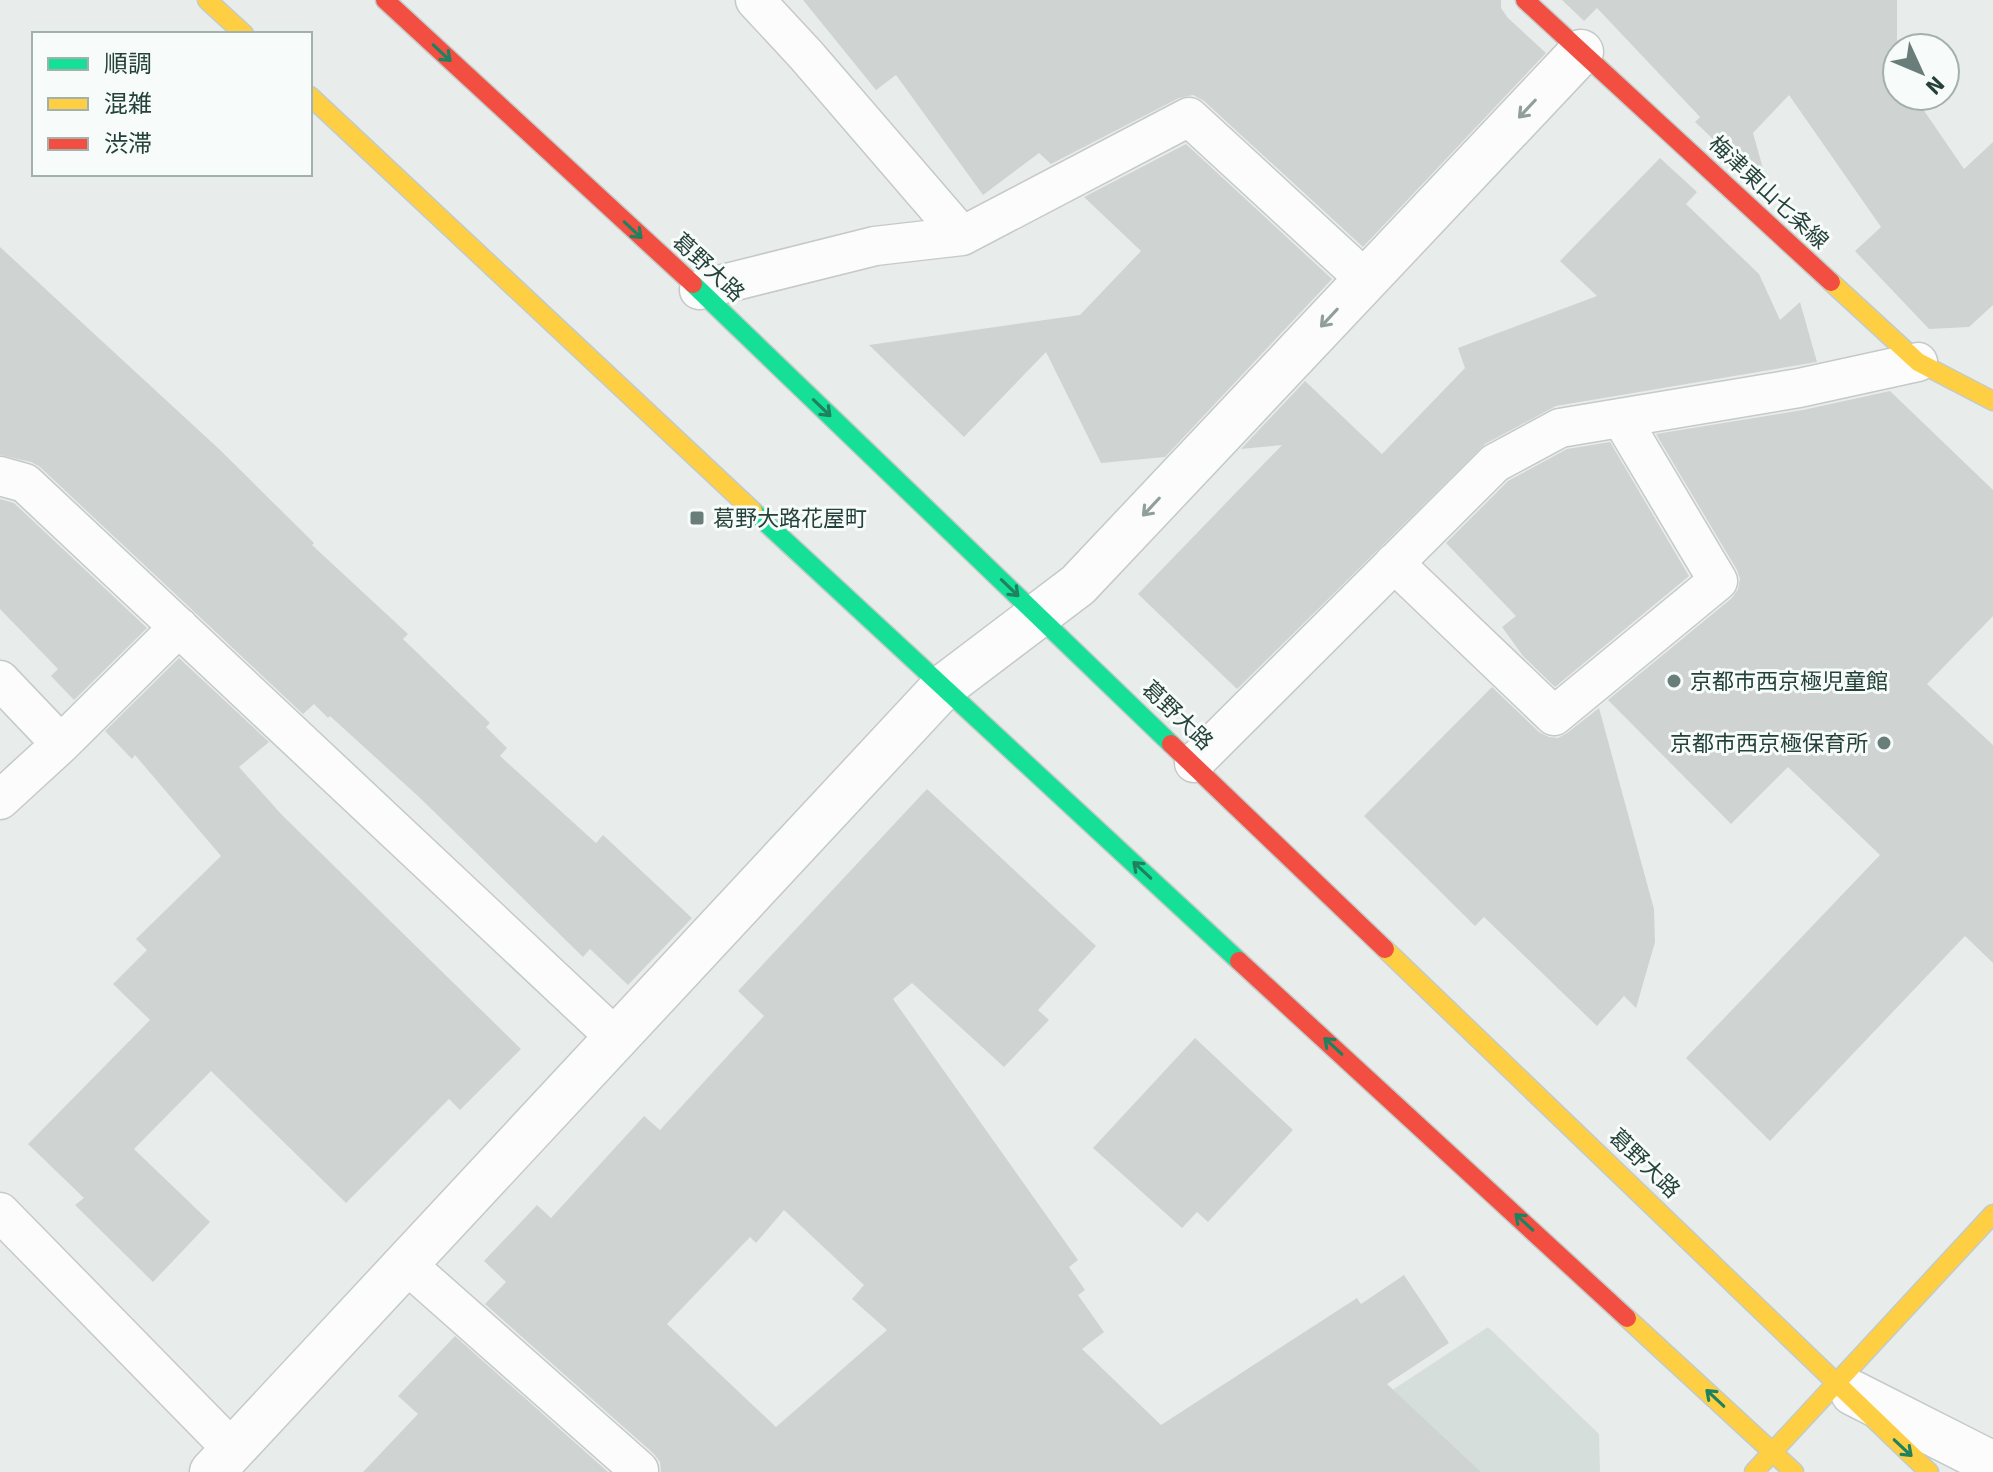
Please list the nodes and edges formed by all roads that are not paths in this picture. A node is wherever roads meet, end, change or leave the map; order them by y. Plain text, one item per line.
1 (207, 0) edge
2 (385, 0) edge
3 (755, 0) edge
4 (1525, 0) edge
5 (242, 32) edge
6 (1581, 52) junction
7 (312, 98) edge
8 (962, 236) junction
9 (1366, 280) junction
10 (699, 290) junction
11 (1918, 362) junction
12 (1993, 401) edge
13 (1621, 418) junction
14 (0, 476) edge
15 (1394, 563) junction
16 (1040, 616) junction
17 (179, 627) junction
18 (0, 680) edge
19 (942, 688) junction
20 (61, 744) junction
21 (1194, 763) junction
22 (0, 800) edge
23 (615, 1037) junction
24 (0, 1212) edge
25 (1993, 1214) edge
26 (405, 1263) junction
27 (1836, 1385) junction
28 (1773, 1451) junction
29 (222, 1461) edge
30 (1993, 1464) edge
31 (639, 1470) edge
32 (1754, 1472) edge
33 (1794, 1472) edge
34 (1929, 1472) edge

1 - 5 street
2 -> 10 street, 葛野大路
3 - 8 lane
4 - 6 street, 梅津東山七条線
6 -> 9 street
6 - 11 street, 梅津東山七条線
7 - 19 street
8 - 9 lane
8 - 10 lane
9 -> 16 street
10 -> 16 street, 葛野大路
11 - 12 street, 梅津東山七条線
11 - 13 lane
13 - 15 lane
13 - 15 lane
14 - 17 lane
15 - 21 lane
16 - 19 street
16 - 21 street, 葛野大路
17 - 20 lane
17 - 23 lane
18 - 20 lane
19 - 23 street
28 -> 19 street
20 - 22 lane
21 - 27 street, 葛野大路
23 - 26 street
24 - 29 lane
25 - 27 street
26 - 29 street
26 - 31 lane
27 - 28 street
27 - 30 street
27 -> 34 street, 葛野大路
28 - 32 street
28 - 33 street

